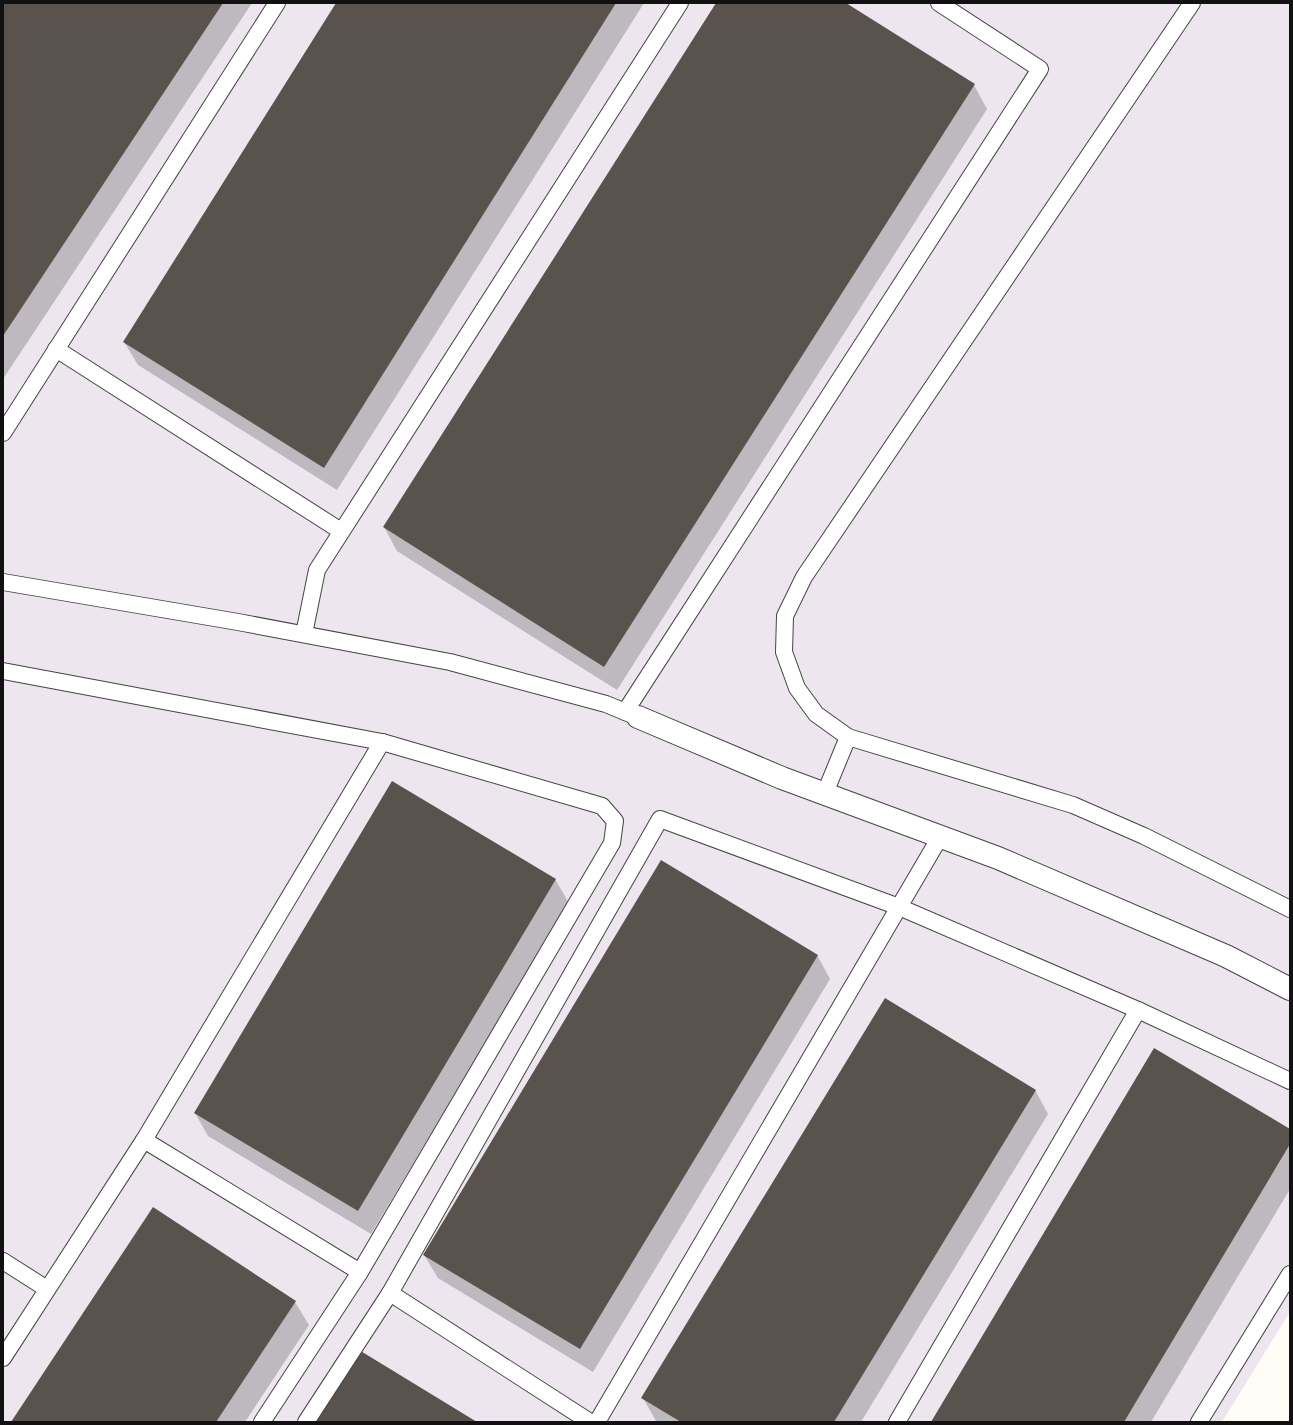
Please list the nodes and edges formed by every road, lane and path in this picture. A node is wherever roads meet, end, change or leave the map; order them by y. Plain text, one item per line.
1 (277, 3) edge
2 (680, 3) edge
3 (939, 3) edge
4 (1192, 3) edge
5 (56, 349) junction
6 (3, 433) edge
7 (341, 531) junction
8 (3, 582) edge
9 (304, 634) junction
10 (3, 671) edge
11 (632, 714) junction
12 (848, 737) junction
13 (382, 742) junction
14 (825, 793) junction
15 (940, 837) junction
16 (899, 907) junction
17 (1290, 909) edge
18 (1290, 989) edge
19 (1138, 1010) junction
20 (1290, 1081) edge
21 (144, 1140) junction
22 (3, 1261) edge
23 (360, 1272) junction
24 (1290, 1274) edge
25 (47, 1289) junction
26 (390, 1293) junction
27 (3, 1358) edge
28 (262, 1422) edge
29 (306, 1422) edge
30 (590, 1422) edge
31 (598, 1422) edge
32 (897, 1422) edge
33 (1199, 1422) edge

1 - 5 lane
2 - 7 lane
3 - 11 lane
4 - 12 lane
5 - 6 lane
5 - 7 lane
7 - 9 lane
8 - 9 lane
9 - 11 lane
10 - 13 lane
11 - 14 street
12 - 14 lane
12 - 17 lane
13 - 21 lane
13 - 23 lane
14 - 15 street
15 - 16 lane
15 - 18 street
16 - 19 lane
16 - 26 lane
16 - 31 lane
19 - 20 lane
19 - 32 lane
21 - 23 lane
21 - 25 lane
22 - 25 lane
23 - 28 lane
24 - 33 lane
25 - 27 lane
26 - 29 lane
26 - 30 lane

